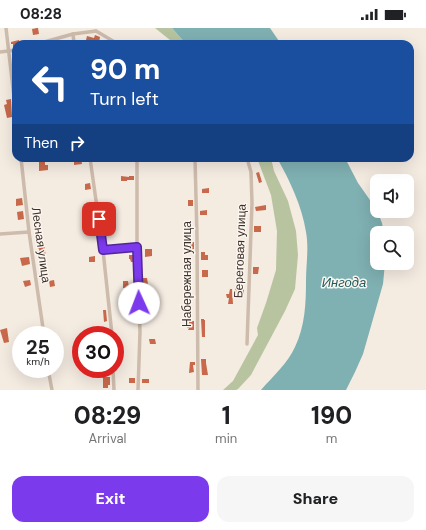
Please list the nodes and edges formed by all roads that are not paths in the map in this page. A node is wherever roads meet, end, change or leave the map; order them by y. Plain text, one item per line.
1 (6, 28) edge
2 (96, 29) edge
3 (73, 34) junction
4 (51, 40) edge
5 (74, 40) edge
6 (112, 40) edge
7 (9, 51) junction
8 (12, 51) edge
9 (0, 52) edge
10 (12, 78) edge
11 (21, 162) edge
12 (91, 162) edge
13 (137, 162) edge
14 (195, 162) edge
15 (249, 162) edge
16 (29, 232) junction
17 (0, 234) edge
18 (137, 247) junction
19 (103, 250) junction
20 (43, 326) edge
21 (111, 326) edge
22 (247, 344) dead end
23 (50, 378) edge
24 (114, 378) edge
25 (52, 390) edge
26 (114, 390) edge
27 (138, 390) edge
28 (198, 390) edge

1 - 7 street
2 - 3 street
2 - 6 street
3 - 4 street
3 - 5 street
7 - 8 street
7 - 9 street
7 - 10 street
11 - 16 street, Лесная улица
12 - 19 street
13 - 18 street
14 - 28 street, Набережная улица
15 - 22 street, Береговая улица
16 - 17 street
16 - 20 street, Лесная улица
18 - 19 street
18 - 27 street
19 - 21 street
23 - 25 street
24 - 26 street

